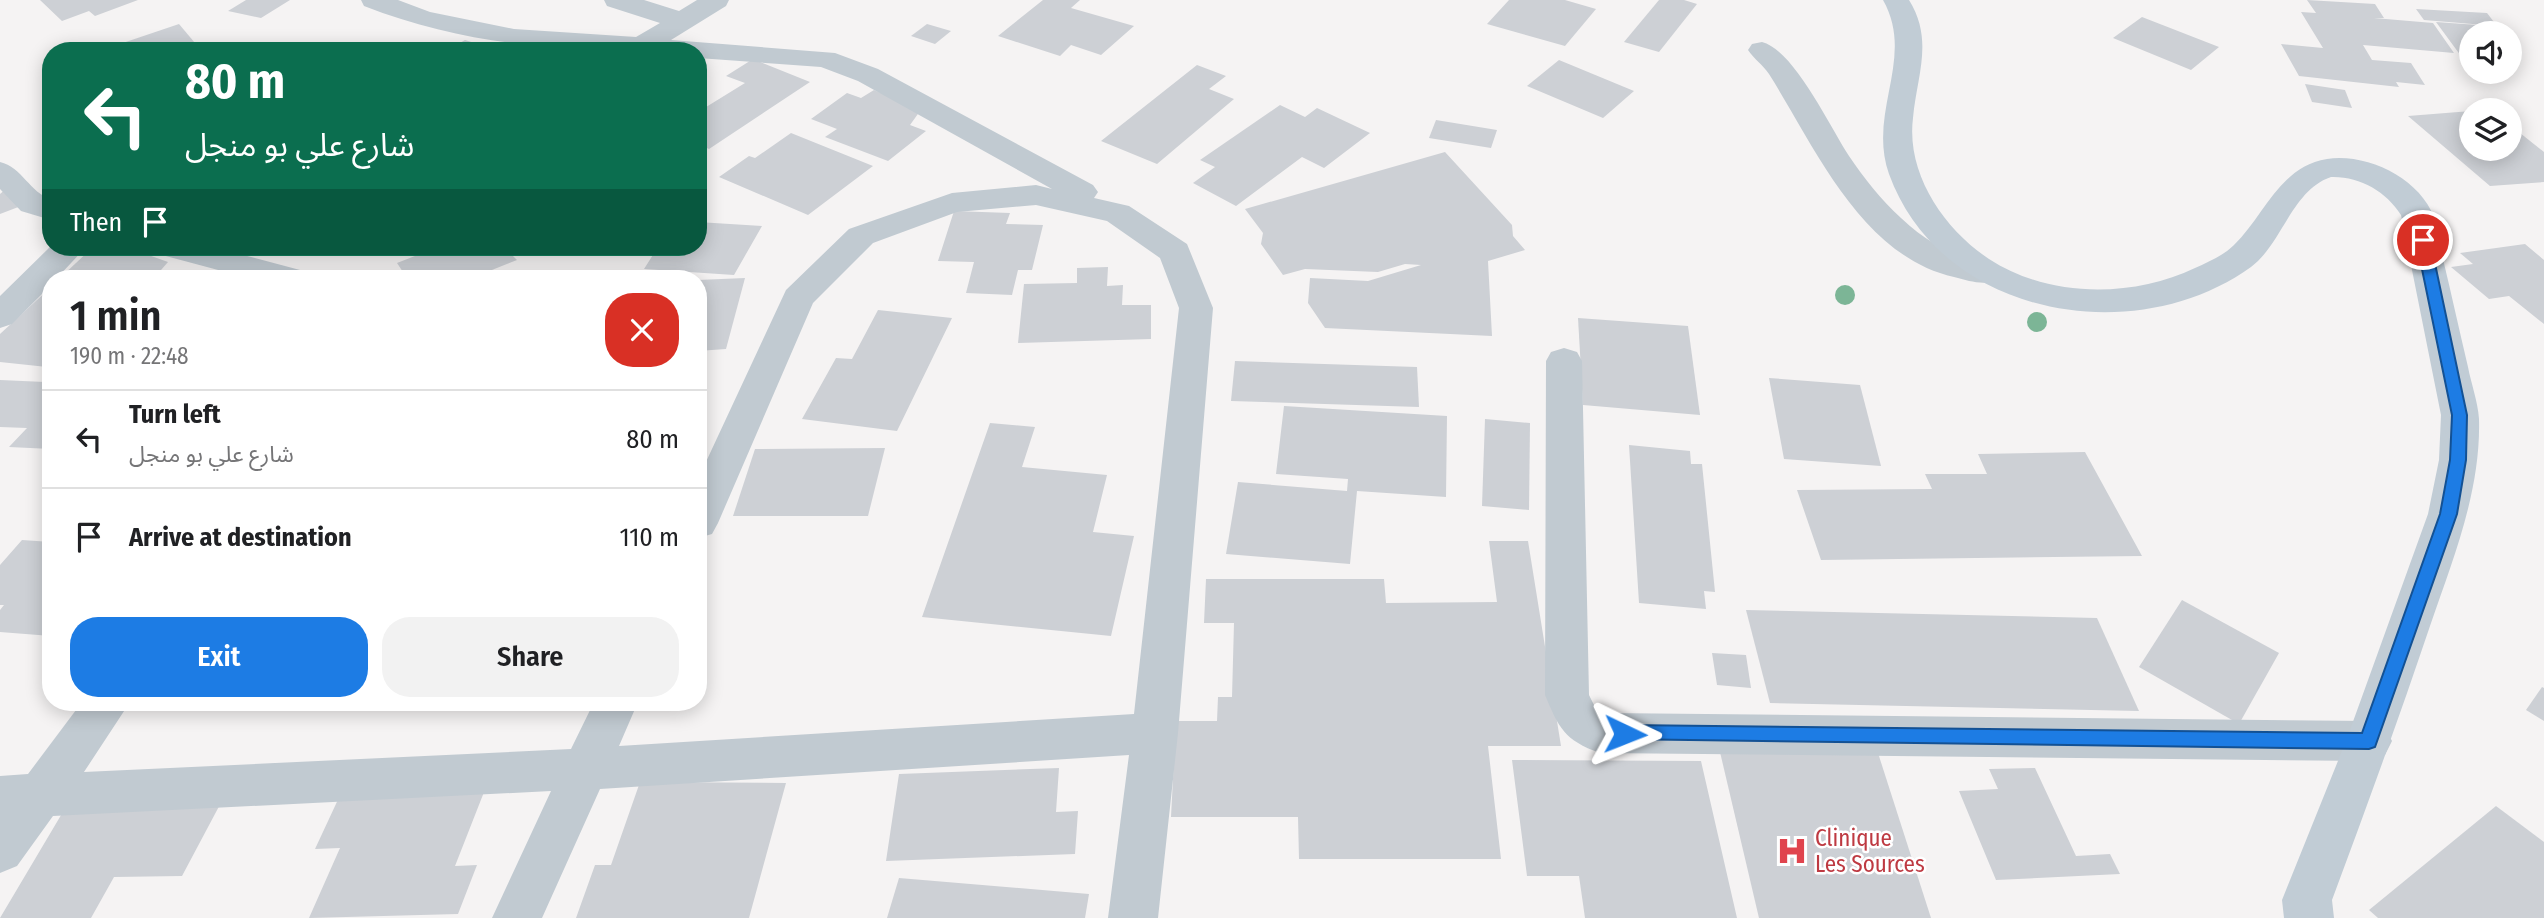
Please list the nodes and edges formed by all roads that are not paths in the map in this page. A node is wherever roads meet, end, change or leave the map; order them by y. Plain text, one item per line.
1 (374, 0) edge
2 (617, 0) edge
3 (716, 0) edge
4 (1896, 0) edge
5 (682, 20) junction
6 (585, 42) edge
7 (647, 42) edge
8 (1762, 50) dead end
9 (707, 51) edge
10 (0, 171) edge
11 (42, 207) edge
12 (1118, 213) junction
13 (60, 256) edge
14 (207, 256) edge
15 (46, 270) edge
16 (259, 270) edge
17 (1984, 273) junction
18 (42, 274) edge
19 (0, 316) edge
20 (1564, 361) dead end
21 (707, 503) edge
22 (100, 711) edge
23 (612, 711) edge
24 (1156, 733) junction
25 (2369, 741) junction
26 (585, 769) junction
27 (20, 796) edge
28 (0, 850) edge
29 (517, 918) edge
30 (1133, 918) edge
31 (2309, 918) edge

1 - 6 street
2 - 5 street
3 - 5 street
4 - 17 street
5 - 7 street
8 - 17 street
9 - 12 street
10 - 11 street
12 - 21 street
12 - 24 street
13 - 15 street
14 - 16 street
17 - 25 street
18 - 19 street
20 - 25 street
22 - 27 street
23 - 26 street
24 - 26 street
24 - 30 street
25 - 31 street
26 - 27 street
26 - 29 street
27 - 28 street

